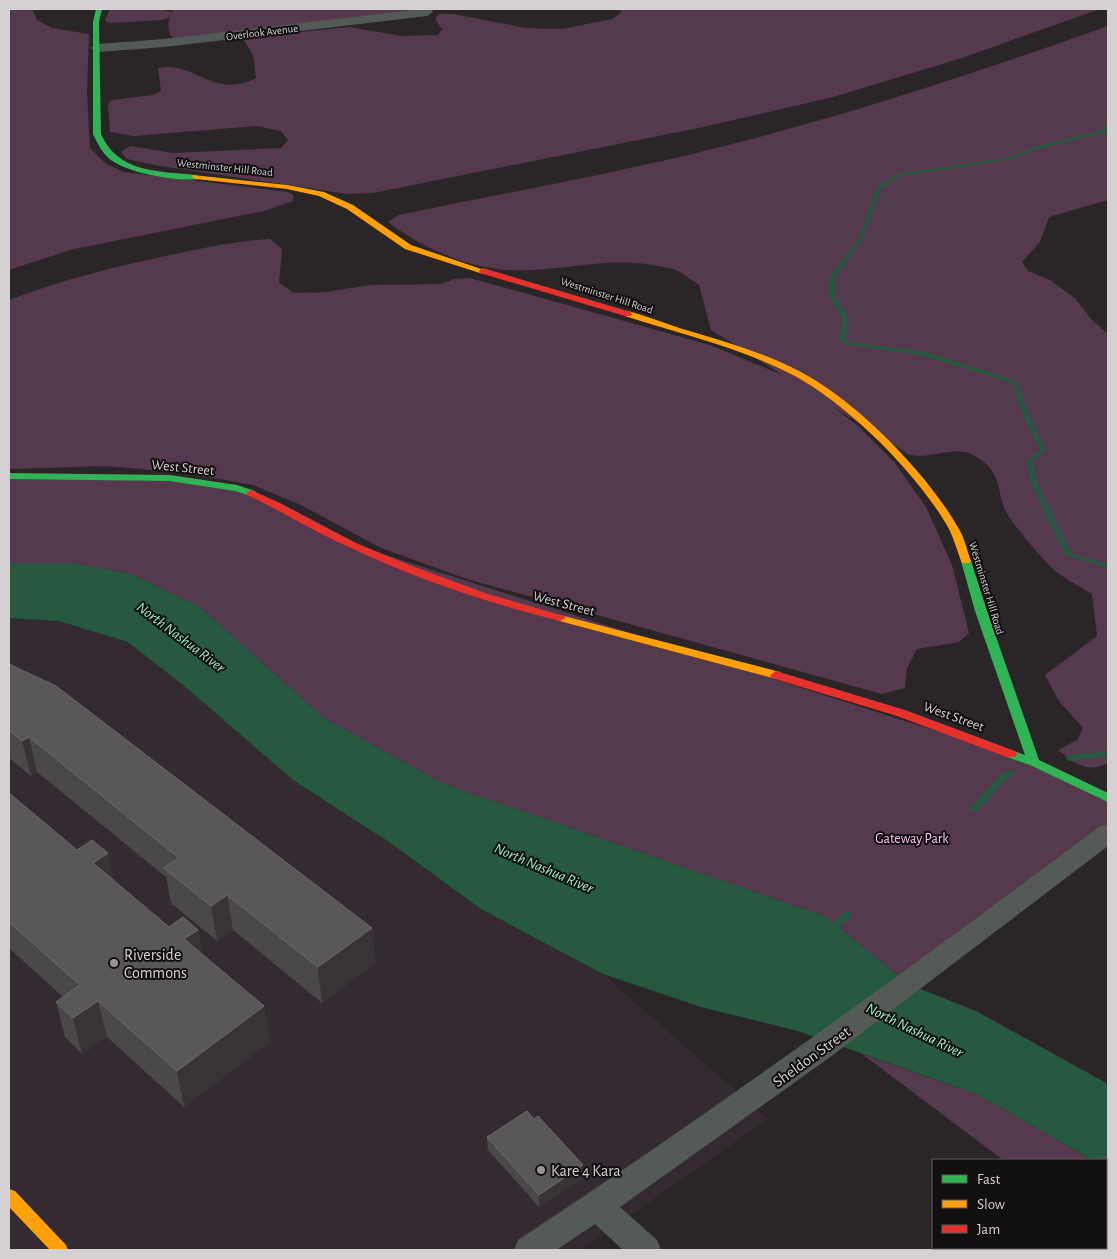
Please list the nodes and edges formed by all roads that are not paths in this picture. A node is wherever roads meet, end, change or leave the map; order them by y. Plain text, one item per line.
1 (99, 9) edge
2 (426, 12) dead end
3 (98, 48) junction
4 (9, 476) edge
5 (1034, 762) junction
6 (1108, 798) edge
7 (1108, 833) edge
8 (9, 1196) edge
9 (597, 1206) junction
10 (60, 1250) edge
11 (530, 1250) edge
12 (645, 1250) edge

1 - 3 main road, Westminster Hill Road
2 - 3 street, Overlook Avenue
3 - 5 main road, Westminster Hill Road
4 - 5 main road, West Street
5 - 6 main road, West Street
7 - 9 street, Sheldon Street
8 - 10 main road
9 - 11 street, Sheldon Street
9 - 12 street

